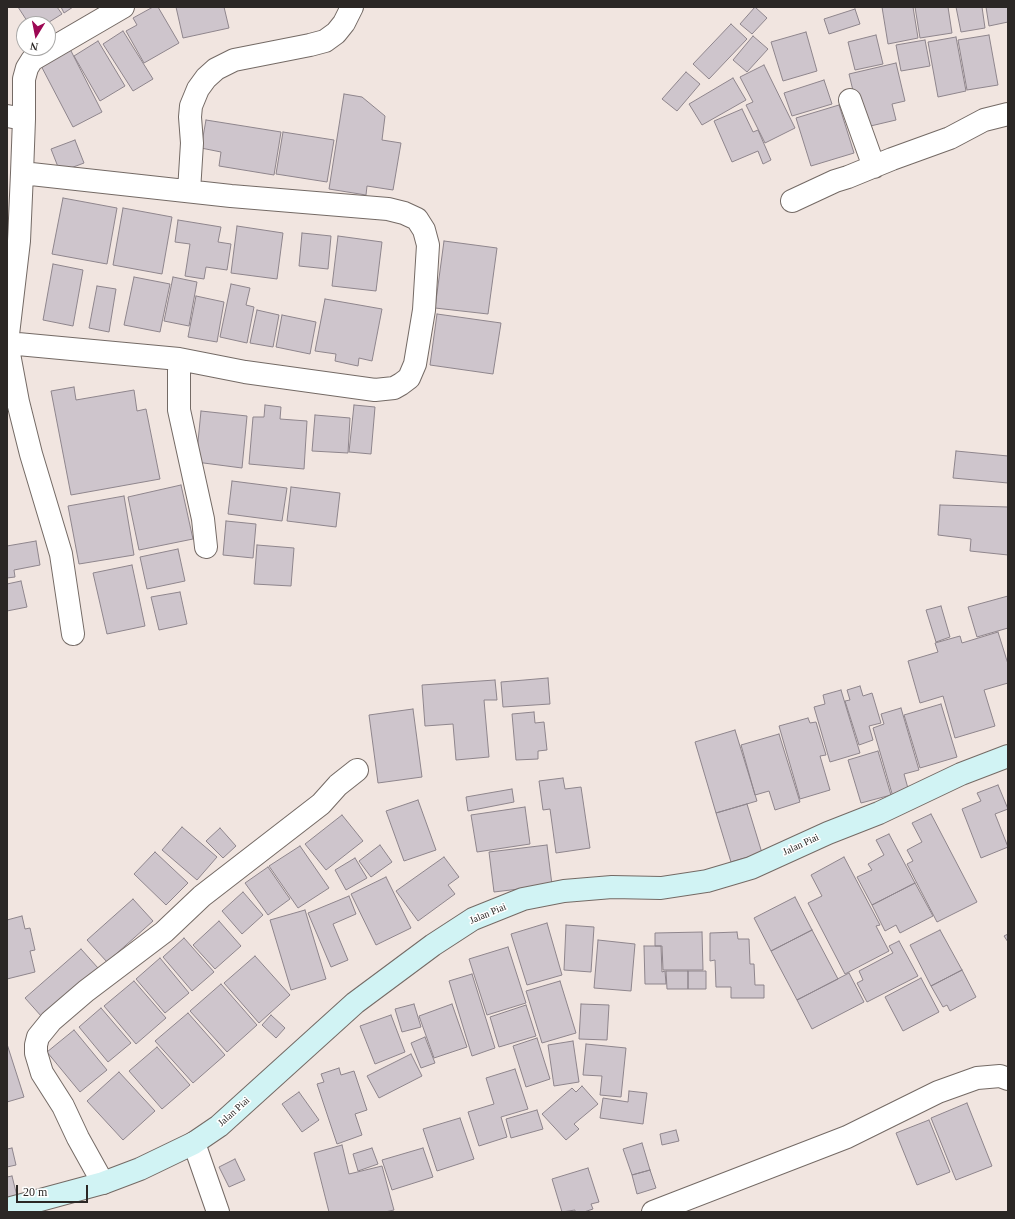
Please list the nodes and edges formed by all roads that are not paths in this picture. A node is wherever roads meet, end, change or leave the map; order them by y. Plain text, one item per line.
1 (123, 7) edge
2 (352, 7) edge
3 (850, 100) dead end
4 (1008, 114) edge
5 (16, 118) edge
6 (874, 167) junction
7 (22, 173) junction
8 (189, 191) junction
9 (792, 200) dead end
10 (7, 343) edge
11 (179, 360) junction
12 (206, 547) dead end
13 (73, 634) dead end
14 (1008, 756) edge
15 (357, 770) dead end
16 (1008, 1079) edge
17 (194, 1143) junction
18 (103, 1182) junction
19 (7, 1209) edge
20 (218, 1212) edge
21 (653, 1212) edge

1 - 5 street
2 - 8 street
3 - 6 street
4 - 6 street
5 - 7 street
6 - 9 street
7 - 8 street
7 - 10 street
8 - 11 street
10 - 11 street
10 - 13 street
11 - 12 street
14 - 17 street, Jalan Piai
15 - 18 street
16 - 21 street
17 - 18 street, Jalan Piai
17 - 20 street
18 - 19 street, Jalan Piai

